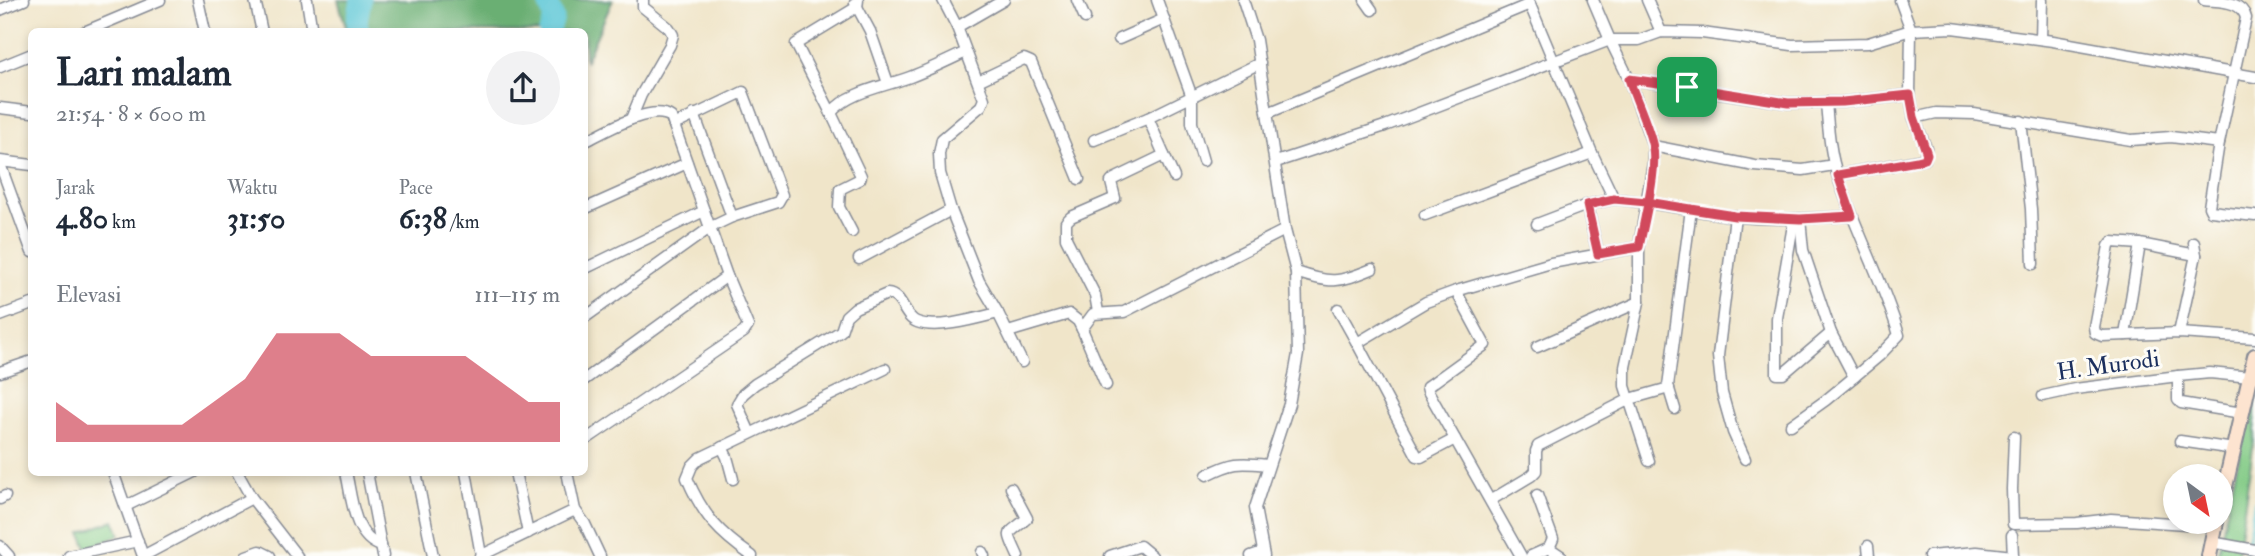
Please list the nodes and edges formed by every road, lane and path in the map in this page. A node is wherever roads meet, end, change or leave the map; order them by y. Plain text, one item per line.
1 (24, 0) edge
2 (160, 0) edge
3 (198, 0) edge
4 (256, 0) edge
5 (307, 0) edge
6 (643, 0) edge
7 (943, 0) edge
8 (1004, 0) edge
9 (1077, 0) edge
10 (1157, 0) edge
11 (1243, 0) edge
12 (1365, 0) edge
13 (1593, 0) edge
14 (1647, 0) edge
15 (1900, 0) edge
16 (2042, 0) edge
17 (2204, 0) edge
18 (856, 2) edge
19 (1529, 2) edge
20 (0, 10) edge
21 (1372, 10) dead end
22 (1085, 18) dead end
23 (1164, 19) junction
24 (957, 27) junction
25 (94, 28) edge
26 (204, 28) edge
27 (261, 28) edge
28 (311, 28) edge
29 (1911, 30) junction
30 (1661, 32) junction
31 (1119, 39) dead end
32 (2041, 39) junction
33 (1610, 40) junction
34 (966, 52) junction
35 (28, 55) edge
36 (1555, 61) junction
37 (1260, 63) junction
38 (0, 67) edge
39 (2234, 74) junction
40 (2255, 77) edge
41 (1629, 79) junction
42 (978, 81) junction
43 (888, 83) junction
44 (1910, 95) junction
45 (1192, 97) junction
46 (1826, 103) junction
47 (0, 108) edge
48 (28, 112) edge
49 (831, 113) junction
50 (1268, 113) junction
51 (694, 114) junction
52 (1918, 116) junction
53 (1148, 117) junction
54 (631, 119) junction
55 (2021, 121) junction
56 (674, 125) junction
57 (588, 140) edge
58 (1094, 140) dead end
59 (2219, 143) junction
60 (1653, 146) junction
61 (1592, 153) junction
62 (1164, 155) junction
63 (1203, 161) dead end
64 (1276, 162) junction
65 (0, 163) edge
66 (687, 163) junction
67 (28, 165) edge
68 (1836, 170) junction
69 (1174, 177) dead end
70 (1079, 179) dead end
71 (1614, 199) junction
72 (1647, 202) junction
73 (1587, 205) junction
74 (588, 207) edge
75 (1691, 209) junction
76 (951, 210) junction
77 (704, 211) junction
78 (1424, 215) dead end
79 (1735, 216) junction
80 (1852, 216) junction
81 (2255, 216) edge
82 (732, 217) junction
83 (1797, 219) junction
84 (1536, 224) dead end
85 (711, 227) junction
86 (1285, 230) junction
87 (852, 232) dead end
88 (28, 242) edge
89 (2194, 243) dead end
90 (2140, 244) junction
91 (1639, 247) junction
92 (1598, 254) junction
93 (2196, 255) junction
94 (859, 259) dead end
95 (2033, 264) dead end
96 (588, 267) edge
97 (1372, 269) dead end
98 (1296, 272) junction
99 (727, 276) junction
100 (1456, 291) junction
101 (1639, 302) junction
102 (28, 306) edge
103 (1338, 309) dead end
104 (1098, 312) junction
105 (999, 313) junction
106 (588, 315) edge
107 (0, 316) edge
108 (1082, 329) junction
109 (1008, 332) junction
110 (1831, 333) junction
111 (2179, 333) junction
112 (2125, 335) junction
113 (2255, 338) edge
114 (1357, 343) junction
115 (1537, 347) dead end
116 (2255, 356) edge
117 (28, 362) edge
118 (1023, 362) dead end
119 (885, 369) dead end
120 (0, 372) edge
121 (2179, 376) junction
122 (588, 377) edge
123 (1854, 377) junction
124 (2250, 377) junction
125 (1106, 385) dead end
126 (1669, 388) junction
127 (2043, 396) dead end
128 (1630, 399) junction
129 (1675, 409) dead end
130 (2242, 414) junction
131 (1791, 425) dead end
132 (750, 433) junction
133 (2014, 437) dead end
134 (588, 438) edge
135 (1455, 439) junction
136 (2180, 441) dead end
137 (722, 447) junction
138 (2234, 449) junction
139 (1745, 459) dead end
140 (1649, 461) dead end
141 (2230, 464) edge
142 (1267, 465) junction
143 (1207, 475) dead end
144 (115, 476) edge
145 (187, 476) edge
146 (239, 476) edge
147 (347, 476) edge
148 (368, 476) edge
149 (417, 476) edge
150 (467, 476) edge
151 (516, 476) edge
152 (568, 476) edge
153 (733, 479) dead end
154 (1011, 488) dead end
155 (1537, 495) dead end
156 (251, 497) junction
157 (1491, 500) junction
158 (126, 506) junction
159 (575, 510) junction
160 (2163, 521) edge
161 (528, 533) junction
162 (2012, 535) dead end
163 (138, 541) junction
164 (0, 546) edge
165 (1549, 548) junction
166 (2210, 549) edge
167 (2255, 550) edge
168 (382, 551) edge
169 (1263, 554) edge
170 (1977, 554) edge
171 (9, 556) edge
172 (69, 556) edge
173 (143, 556) edge
174 (246, 556) edge
175 (270, 556) edge
176 (297, 556) edge
177 (433, 556) edge
178 (480, 556) edge
179 (600, 556) edge
180 (752, 556) edge
181 (1018, 556) edge
182 (1110, 556) edge
183 (1153, 556) edge
184 (1251, 556) edge
185 (1521, 556) edge
186 (1531, 556) edge
187 (1561, 556) edge
188 (1934, 556) edge
189 (2013, 556) edge

1 - 20 street
2 - 25 street
3 - 26 street
4 - 27 street
5 - 28 street
6 - 54 street
7 - 24 street
8 - 24 street
9 - 22 street
10 - 23 street
11 - 37 street
12 - 21 street
13 - 33 street
14 - 30 street
15 - 29 street
16 - 32 street
17 - 39 street
18 - 43 street
18 - 49 street
19 - 36 street
19 - 50 street
23 - 31 street
23 - 45 street
24 - 34 street
29 - 30 street
29 - 32 street
29 - 44 street
30 - 33 street
32 - 39 street
33 - 36 street
33 - 41 street
34 - 42 street
34 - 43 street
35 - 38 street
36 - 61 street
36 - 64 street
37 - 45 street
37 - 50 street
39 - 40 street
39 - 59 street
41 - 46 street
41 - 60 street
42 - 70 street
42 - 76 street
43 - 49 street
44 - 46 street
44 - 52 street
45 - 53 street
45 - 63 street
46 - 68 street
47 - 48 street
49 - 87 street
50 - 64 street
51 - 56 street
51 - 82 street
51 - 82 street
52 - 55 street
52 - 68 street
53 - 58 street
53 - 62 street
54 - 56 street
54 - 57 street
55 - 59 street
55 - 95 street
56 - 66 street
59 - 81 street
60 - 68 street
60 - 72 street
61 - 71 street
61 - 78 street
62 - 69 street
62 - 104 street
64 - 86 street
65 - 67 street
65 - 88 street
66 - 74 street
66 - 77 street
68 - 80 street
71 - 72 street
71 - 73 street
72 - 75 street
72 - 91 street
73 - 84 street
73 - 92 street
75 - 79 street
75 - 126 street
76 - 94 street
76 - 105 street
77 - 85 street
77 - 96 street
79 - 83 street
79 - 139 street
80 - 83 street
80 - 123 street
82 - 85 street
83 - 110 street
83 - 110 street
85 - 99 street
85 - 106 street
86 - 98 street
86 - 104 street
89 - 93 street
90 - 93 street
90 - 112 street
90 - 112 street
91 - 92 street
91 - 101 street
92 - 100 street
93 - 111 street
97 - 98 street
98 - 142 street
99 - 122 street
99 - 134 street
100 - 114 street
100 - 135 street
101 - 115 street
101 - 128 street
102 - 107 street
103 - 114 street
104 - 108 street
105 - 109 street
105 - 132 street
108 - 109 street
108 - 125 street
109 - 118 street
110 - 123 street
111 - 112 street
111 - 113 street
114 - 135 street
116 - 124 main road
117 - 120 street
119 - 132 street
121 - 124 street, H. Murodi
121 - 127 street, H. Murodi
121 - 130 street, H. Murodi
123 - 131 street
124 - 130 main road
126 - 128 street
126 - 129 street
128 - 140 street
128 - 157 street
130 - 138 main road
132 - 137 street
133 - 160 street
135 - 157 street
136 - 138 street
137 - 153 street
137 - 180 street
138 - 141 main road
142 - 143 street
142 - 169 street
144 - 158 street
145 - 158 street
146 - 156 street
147 - 168 street
148 - 168 street
149 - 177 street
150 - 178 street
151 - 161 street
152 - 159 street
154 - 181 street
155 - 165 street
156 - 173 street
156 - 176 street
157 - 185 street
158 - 163 street
159 - 161 street
159 - 179 street
161 - 178 street
162 - 189 street
163 - 172 street
163 - 173 street
164 - 171 street
165 - 186 street
165 - 187 street
166 - 167 street
169 - 184 street
170 - 188 street
170 - 189 street
174 - 175 street
182 - 183 street

